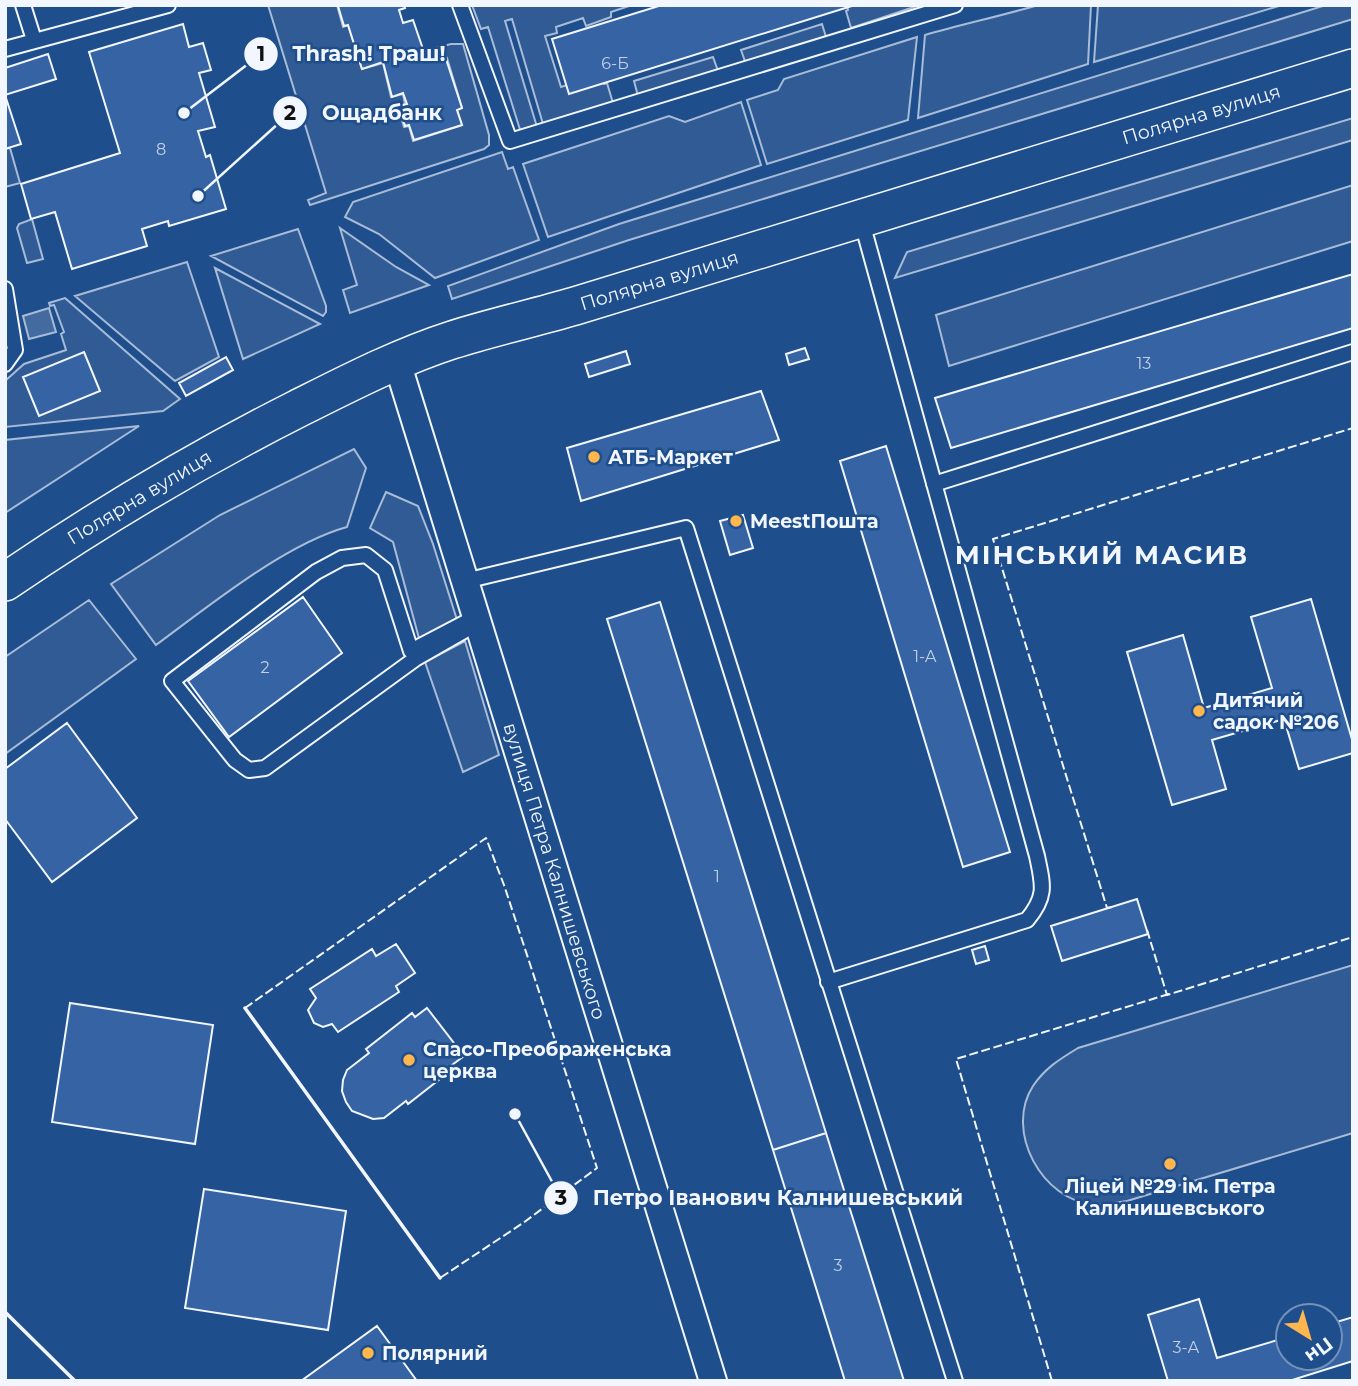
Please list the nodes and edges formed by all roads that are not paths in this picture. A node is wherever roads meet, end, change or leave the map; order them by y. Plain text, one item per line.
1 (23, 5) edge
2 (168, 5) edge
3 (460, 5) edge
4 (956, 5) edge
5 (34, 40) junction
6 (5, 49) edge
7 (1353, 68) edge
8 (860, 218) junction
9 (5, 289) edge
10 (1353, 352) edge
11 (397, 362) junction
12 (5, 364) edge
13 (934, 484) junction
14 (465, 581) junction
15 (5, 582) edge
16 (477, 620) junction
17 (828, 982) junction
18 (713, 1381) edge
19 (955, 1381) edge

1 - 5 lane
2 - 5 lane
3 - 4 lane
5 - 6 lane
7 - 8 main road, Полярна вулиця
8 - 11 main road, Полярна вулиця
8 - 13 lane
9 - 12 lane
10 - 13 lane
11 - 14 street, вулиця Петра Калнишевського
11 - 15 main road, Полярна вулиця
13 - 17 lane
14 - 16 street, вулиця Петра Калнишевського
14 - 17 lane
16 - 16 lane
16 - 18 street, вулиця Петра Калнишевського
17 - 19 lane

